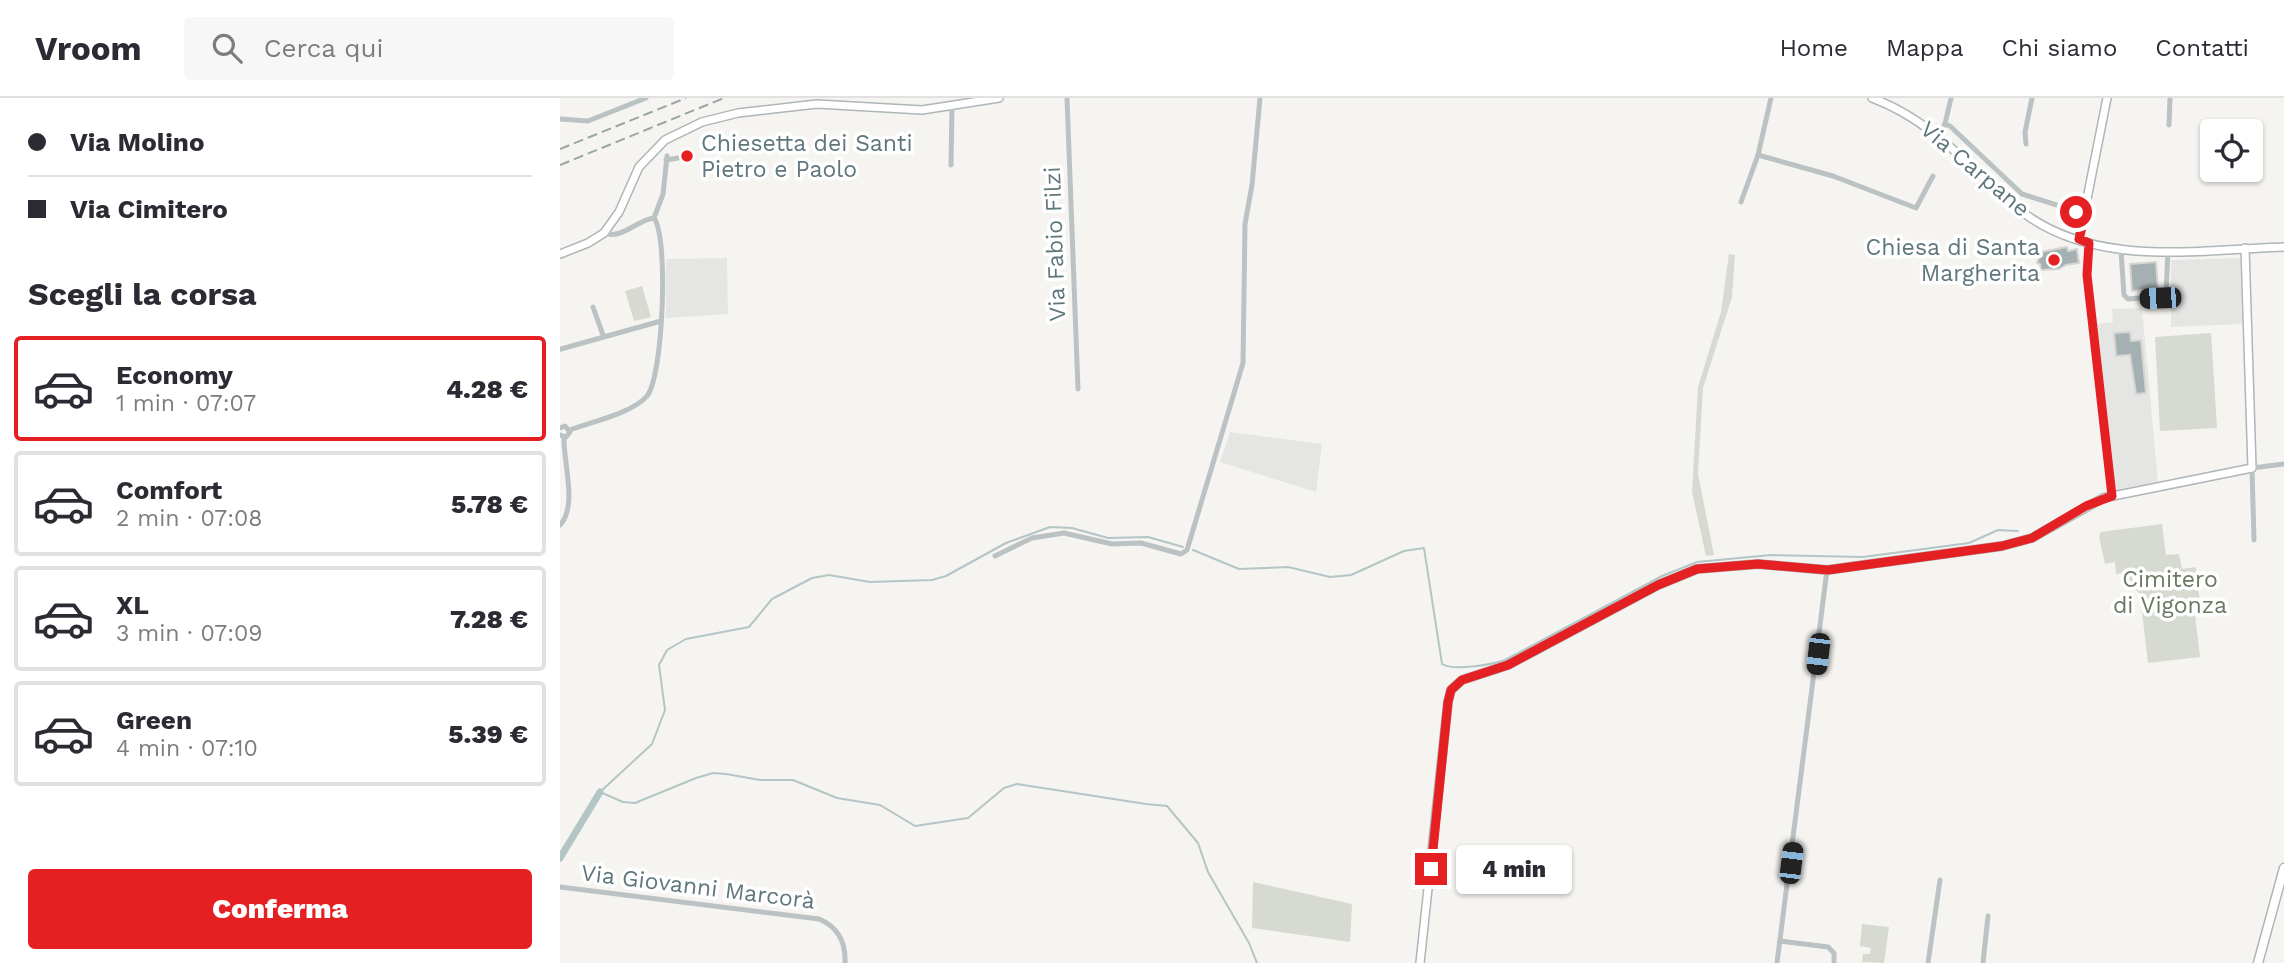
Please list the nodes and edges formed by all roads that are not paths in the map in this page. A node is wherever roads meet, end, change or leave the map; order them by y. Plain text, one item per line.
1 (646, 98) edge
2 (999, 98) edge
3 (1067, 98) edge
4 (1260, 98) edge
5 (1771, 98) edge
6 (1872, 98) edge
7 (1951, 98) edge
8 (2032, 98) edge
9 (2107, 98) edge
10 (2170, 98) edge
11 (952, 107) junction
12 (560, 119) edge
13 (1945, 124) junction
14 (2169, 125) dead end
15 (1939, 135) junction
16 (2026, 144) dead end
17 (1758, 155) junction
18 (678, 158) dead end
19 (951, 165) dead end
20 (1933, 176) dead end
21 (2028, 197) junction
22 (1741, 202) dead end
23 (2021, 210) junction
24 (2085, 214) junction
25 (654, 218) junction
26 (604, 233) junction
27 (2079, 239) junction
28 (2089, 243) junction
29 (2284, 247) edge
30 (2245, 248) junction
31 (2168, 250) junction
32 (2122, 251) junction
33 (560, 254) edge
34 (593, 307) dead end
35 (661, 321) junction
36 (603, 335) junction
37 (561, 349) edge
38 (1078, 388) dead end
39 (560, 427) edge
40 (570, 430) junction
41 (562, 436) edge
42 (2284, 464) edge
43 (2252, 468) junction
44 (2112, 496) junction
45 (560, 524) edge
46 (2254, 540) dead end
47 (995, 556) dead end
48 (1828, 570) junction
49 (2284, 868) edge
50 (1940, 880) dead end
51 (560, 887) edge
52 (1988, 916) dead end
53 (1780, 941) junction
54 (845, 963) edge
55 (1420, 963) edge
56 (1777, 963) edge
57 (1834, 963) edge
58 (1928, 963) edge
59 (1983, 963) edge
60 (2258, 963) edge

1 - 12 street
2 - 11 street
3 - 38 street, Via Fabio Filzi
4 - 47 street
5 - 17 street
6 - 15 street, Via Carpane
7 - 13 street
8 - 16 street
9 - 24 street
10 - 14 street
11 - 19 street
11 - 26 street
13 - 15 street
13 - 21 street, Via Carpane
15 - 23 street, Via Carpane
17 - 20 street
17 - 22 street
18 - 25 street
21 - 23 street
21 - 24 street, Via Carpane
23 - 27 street, Via Carpane
24 - 27 street
25 - 26 street
25 - 35 street
26 - 33 street
27 - 28 street, Via Carpane
28 - 32 street, Via Carpane
28 - 44 street
29 - 30 street, Via Carpane
30 - 31 street, Via Carpane
30 - 43 street
31 - 32 street, Via Carpane
31 - 32 street
34 - 36 street
35 - 36 street
35 - 40 street
36 - 37 street
39 - 40 street
40 - 41 street
41 - 45 street
42 - 43 street
43 - 44 street
43 - 46 street
44 - 48 street
48 - 53 street
48 - 55 street
49 - 60 main road
50 - 58 street
51 - 54 street, Via Giovanni Marcorà
52 - 59 street
53 - 56 street
53 - 57 street

